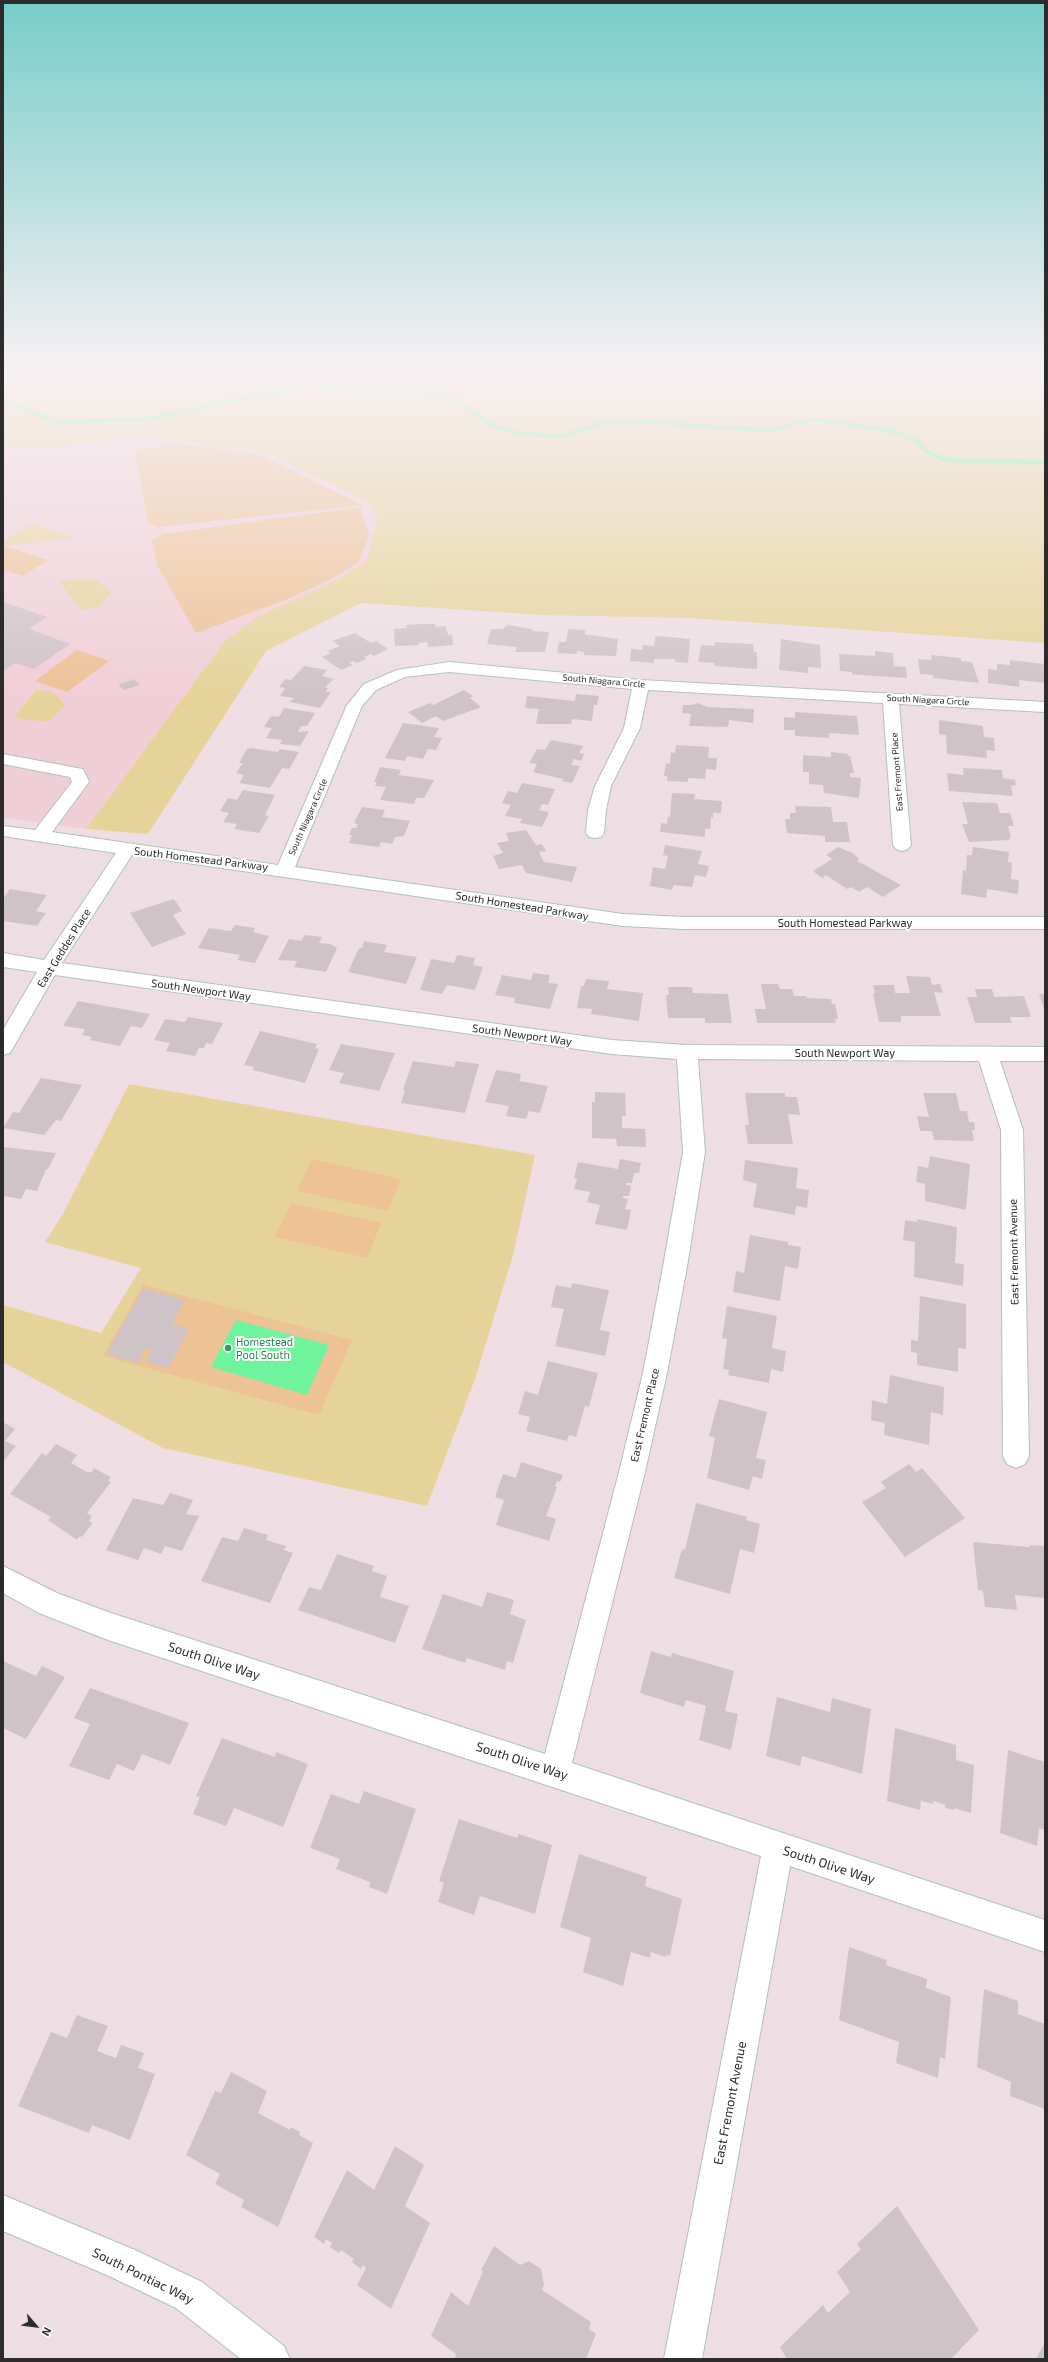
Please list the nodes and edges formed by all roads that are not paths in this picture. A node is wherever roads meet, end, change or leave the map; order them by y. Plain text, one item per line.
1 (641, 685) junction
2 (892, 699) junction
3 (1045, 707) edge
4 (3, 759) edge
5 (3, 831) edge
6 (595, 833) dead end
7 (39, 836) junction
8 (902, 845) dead end
9 (127, 850) junction
10 (285, 870) junction
11 (1045, 923) edge
12 (3, 960) edge
13 (50, 968) junction
14 (3, 1048) edge
15 (687, 1052) junction
16 (987, 1053) junction
17 (1045, 1054) edge
18 (1016, 1456) dead end
19 (3, 1579) edge
20 (555, 1772) junction
21 (778, 1848) junction
22 (1045, 1936) edge
23 (3, 2213) edge
24 (271, 2359) edge
25 (682, 2359) edge

1 - 2 street, South Niagara Circle
1 - 6 street
1 - 10 street, South Niagara Circle
2 - 3 street, South Niagara Circle
2 - 8 street, East Fremont Place
4 - 7 street
5 - 7 street, South Homestead Parkway
7 - 9 street, South Homestead Parkway
9 - 10 street, South Homestead Parkway
9 - 13 street, East Geddes Place
10 - 11 street, South Homestead Parkway
12 - 13 street, South Newport Way
13 - 14 street, East Geddes Place
13 - 15 street, South Newport Way
15 - 16 street, South Newport Way
15 - 20 street, East Fremont Place
16 - 17 street, South Newport Way
16 - 18 street, East Fremont Avenue
19 - 20 street, South Olive Way
20 - 21 street, South Olive Way
21 - 22 street, South Olive Way
21 - 25 street, East Fremont Avenue
23 - 24 street, South Pontiac Way

